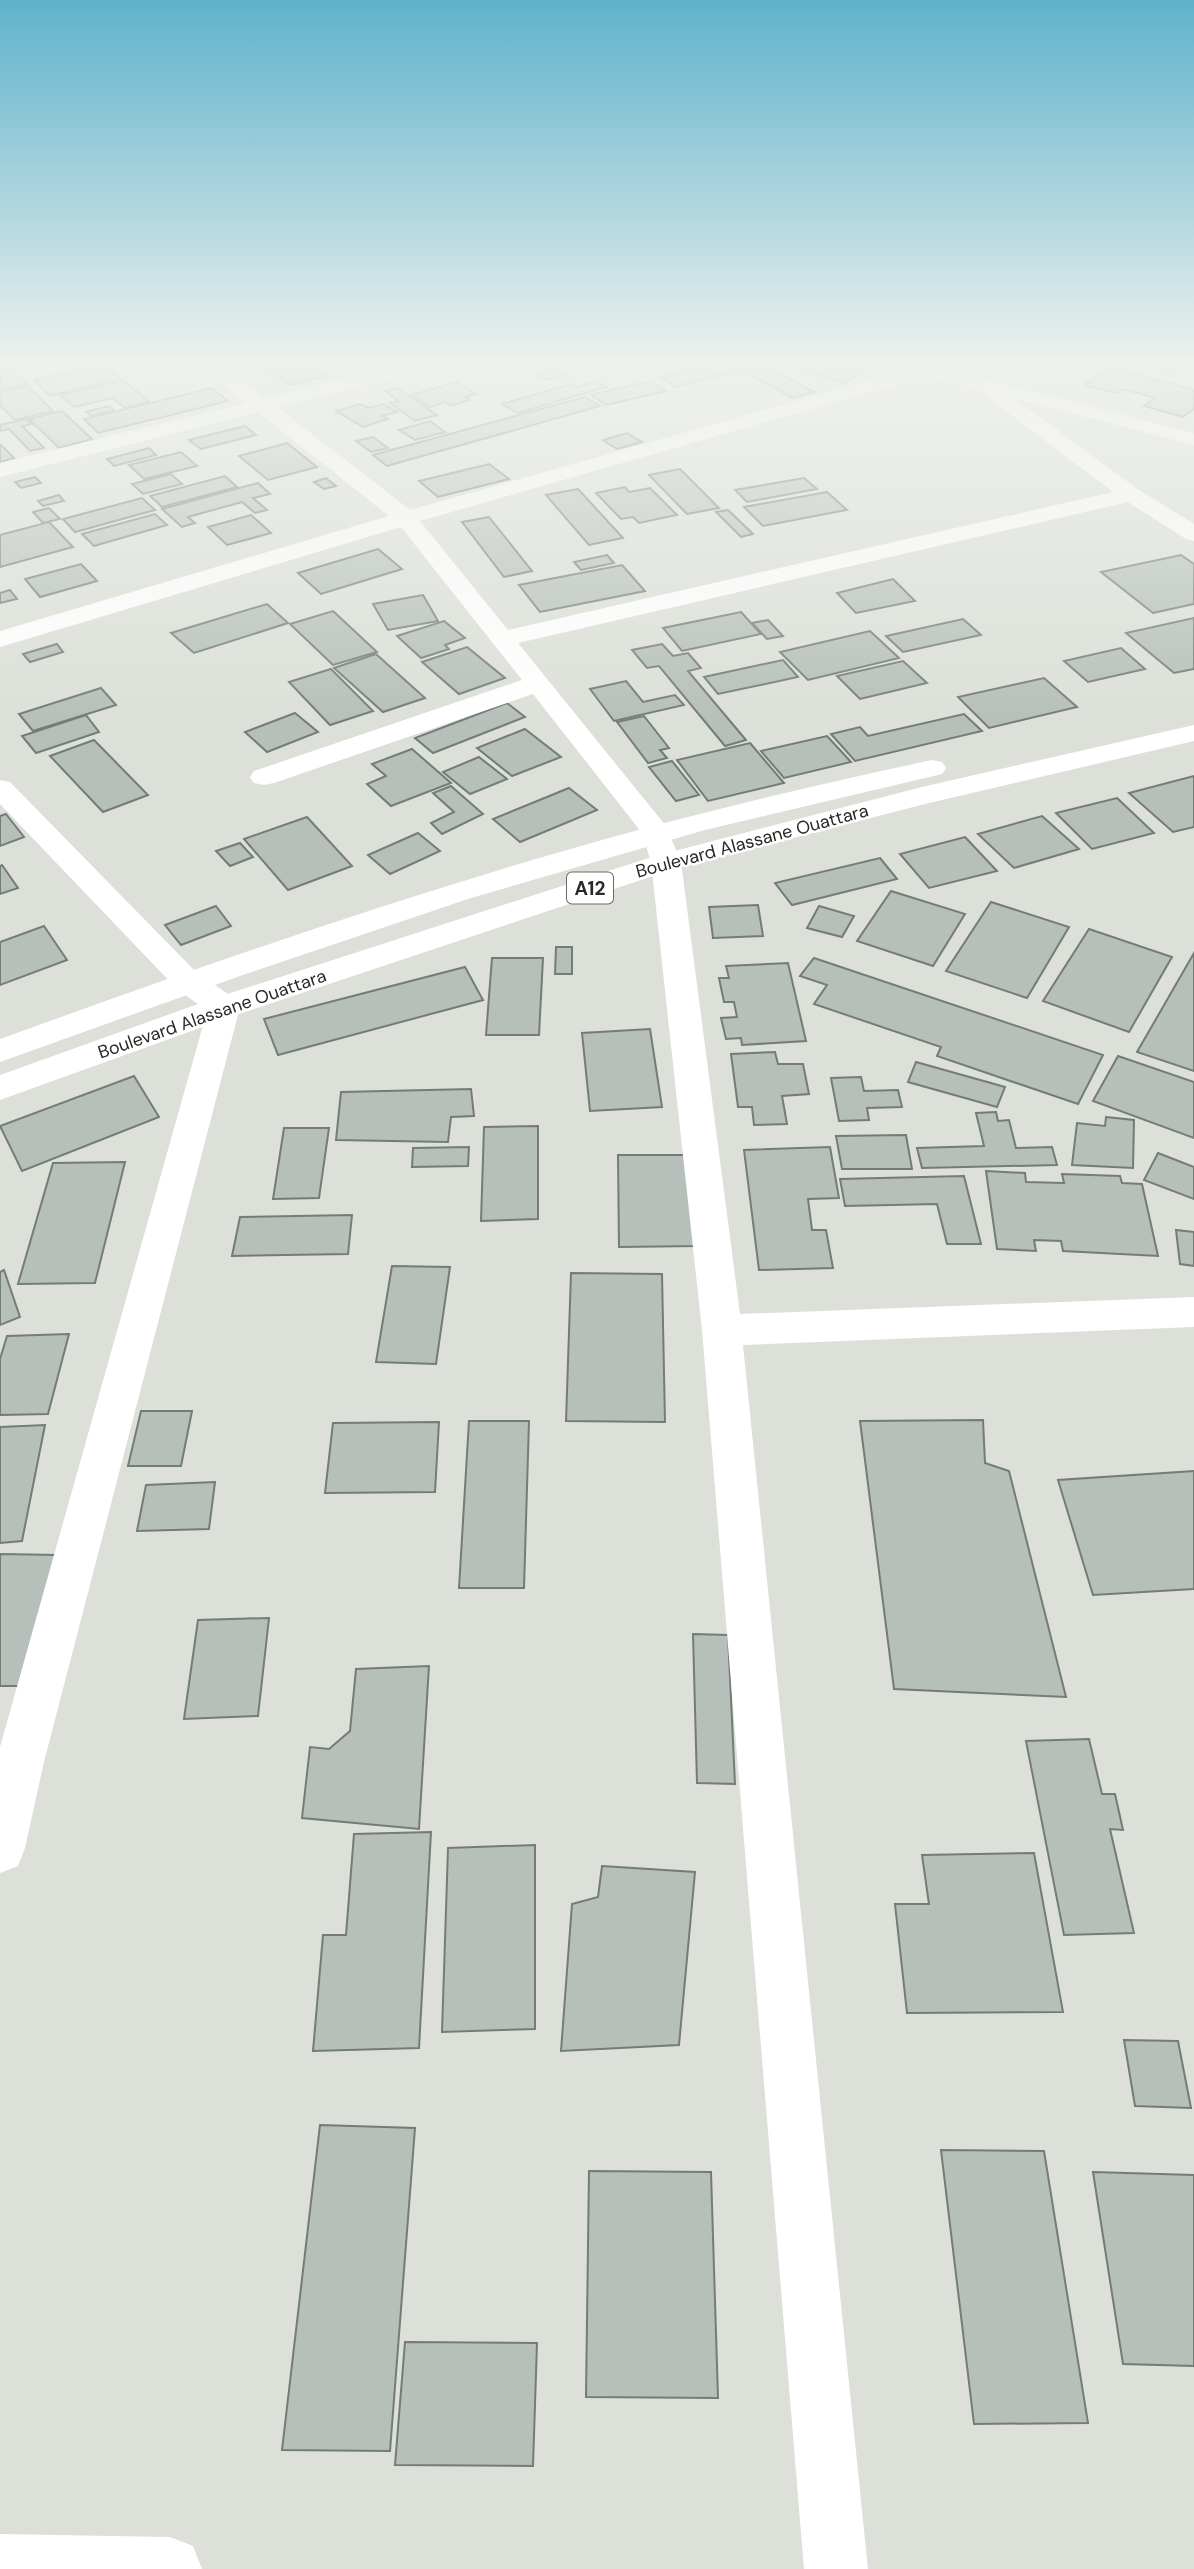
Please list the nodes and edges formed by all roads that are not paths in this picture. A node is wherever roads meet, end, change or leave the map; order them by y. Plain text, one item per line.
1 (363, 485) edge
2 (518, 485) edge
3 (1119, 485) edge
4 (1131, 495) junction
5 (406, 518) junction
6 (1194, 534) edge
7 (0, 639) edge
8 (501, 639) junction
9 (537, 684) junction
10 (1194, 710) edge
11 (1194, 733) edge
12 (264, 776) dead end
13 (0, 788) edge
14 (661, 847) junction
15 (187, 981) junction
16 (224, 1007) junction
17 (0, 1051) edge
18 (0, 1088) edge
19 (1194, 1312) edge
20 (722, 1330) junction
21 (10, 1762) edge
22 (0, 1848) edge
23 (0, 2566) edge
24 (170, 2569) edge
25 (836, 2569) edge

1 - 5 street
2 - 5 street
3 - 4 street
4 - 6 street
4 - 8 street
5 - 7 street
5 - 8 street
8 - 9 street
9 - 12 street
9 - 14 street
10 - 14 street, Boulevard Alassane Ouattara / A12
11 - 14 street, Boulevard Alassane Ouattara / A12
13 - 15 street
14 - 15 street, Boulevard Alassane Ouattara / A12
14 - 16 street, Boulevard Alassane Ouattara / A12
14 - 20 street
15 - 16 street
15 - 17 street, Boulevard Alassane Ouattara / A12
16 - 18 street, Boulevard Alassane Ouattara / A12
16 - 21 street
19 - 20 street
20 - 25 street
21 - 22 street
23 - 24 street

